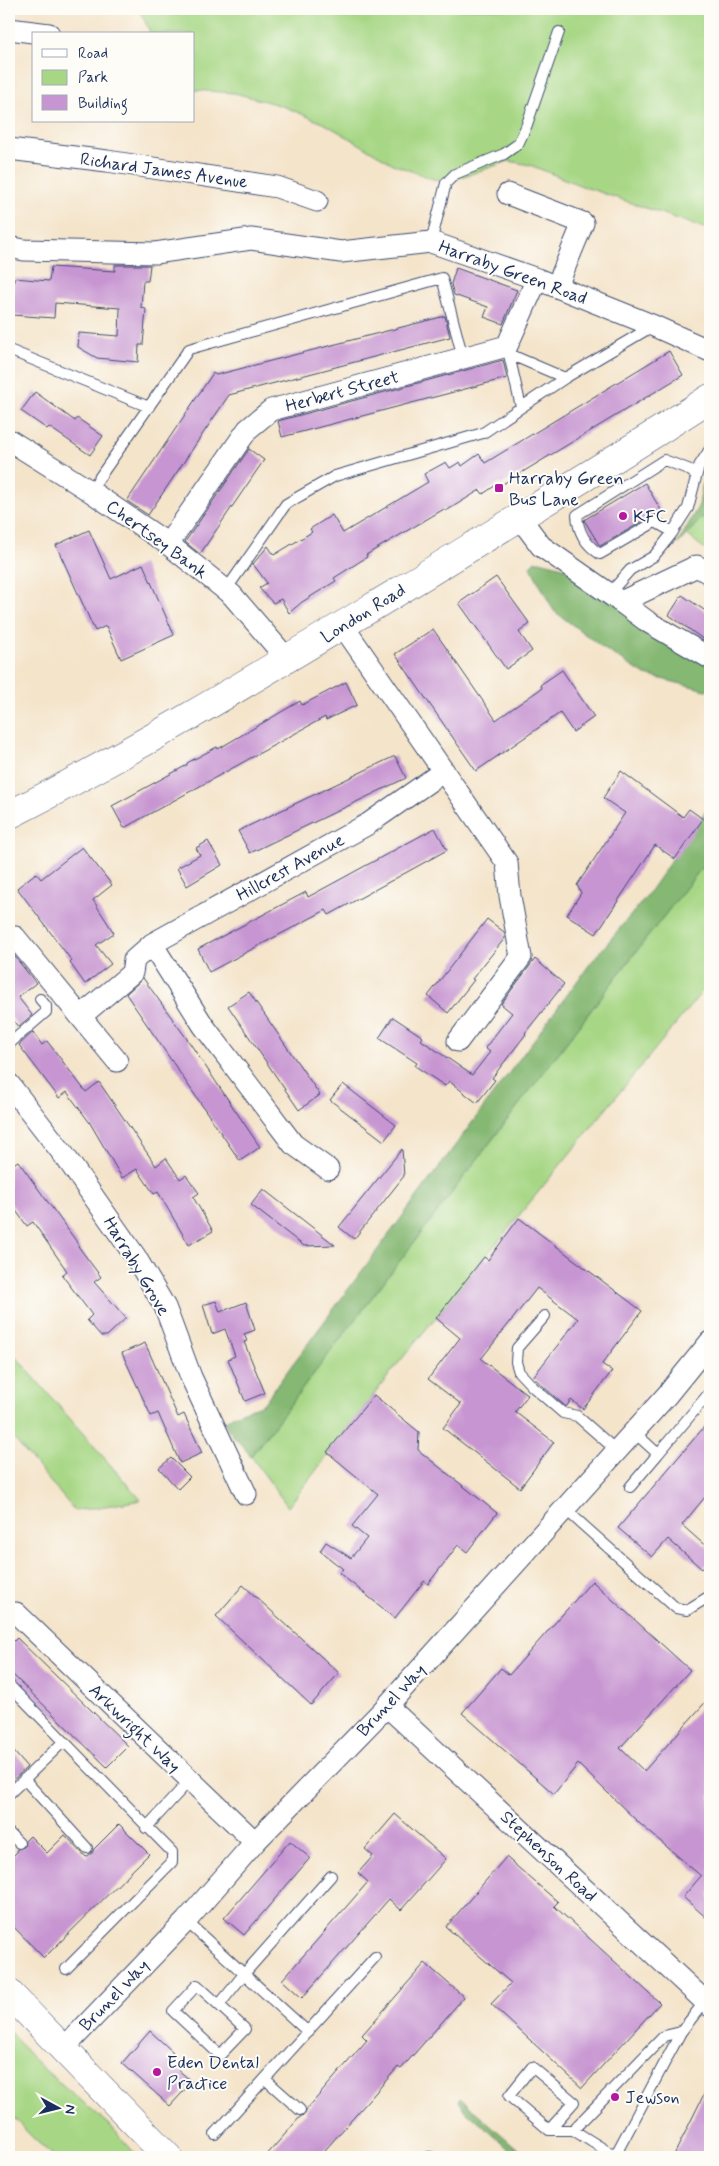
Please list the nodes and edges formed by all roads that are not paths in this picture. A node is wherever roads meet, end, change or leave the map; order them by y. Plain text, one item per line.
1 (9, 28) edge
2 (36, 32) edge
3 (559, 32) dead end
4 (9, 149) edge
5 (508, 194) dead end
6 (317, 201) dead end
7 (432, 242) junction
8 (9, 246) edge
9 (547, 282) junction
10 (654, 326) junction
11 (9, 350) edge
12 (508, 350) junction
13 (710, 351) edge
14 (463, 358) junction
15 (565, 378) junction
16 (710, 398) edge
17 (149, 407) junction
18 (521, 408) junction
19 (9, 440) edge
20 (710, 449) edge
21 (696, 475) junction
22 (90, 491) junction
23 (520, 518) junction
24 (674, 532) junction
25 (168, 544) junction
26 (710, 574) edge
27 (226, 590) junction
28 (615, 598) junction
29 (343, 626) junction
30 (710, 658) edge
31 (287, 659) junction
32 (444, 771) junction
33 (9, 815) edge
34 (9, 941) edge
35 (152, 944) junction
36 (40, 999) dead end
37 (81, 1016) junction
38 (10, 1040) edge
39 (458, 1041) dead end
40 (118, 1061) dead end
41 (9, 1084) edge
42 (328, 1169) dead end
43 (545, 1316) dead end
44 (710, 1342) edge
45 (710, 1392) edge
46 (634, 1432) junction
47 (617, 1451) junction
48 (658, 1454) junction
49 (630, 1487) dead end
50 (246, 1494) dead end
51 (565, 1509) junction
52 (710, 1596) edge
53 (12, 1609) edge
54 (9, 1685) edge
55 (387, 1706) junction
56 (63, 1742) junction
57 (24, 1779) junction
58 (190, 1780) junction
59 (9, 1794) edge
60 (146, 1828) junction
61 (9, 1833) edge
62 (255, 1842) junction
63 (19, 1843) dead end
64 (87, 1848) dead end
65 (331, 1876) dead end
66 (186, 1920) junction
67 (375, 1956) dead end
68 (66, 1969) dead end
69 (244, 1974) junction
70 (9, 1993) edge
71 (708, 2003) edge
72 (220, 2005) junction
73 (308, 2032) junction
74 (681, 2032) junction
75 (63, 2049) junction
76 (266, 2079) junction
77 (300, 2110) dead end
78 (549, 2130) junction
79 (573, 2130) junction
80 (216, 2134) dead end
81 (168, 2157) edge

1 - 2 street
3 - 7 lane
4 - 6 street, Richard James Avenue
5 - 9 street
7 - 8 street, Harraby Green Road
7 - 9 street, Harraby Green Road
9 - 10 street, Harraby Green Road
9 - 12 street
10 - 13 street, Harraby Green Road
10 - 15 lane
11 - 17 lane
12 - 14 street, Herbert Street
12 - 15 lane
12 - 18 lane
14 - 17 lane
14 - 25 street, Herbert Street
15 - 18 lane
16 - 23 main road, London Road
17 - 22 lane
18 - 27 lane
19 - 22 street, Chertsey Bank
20 - 21 lane
21 - 24 lane
21 - 24 lane
22 - 25 street, Chertsey Bank
23 - 28 street
23 - 29 main road, London Road
24 - 28 lane
25 - 27 street, Chertsey Bank
26 - 28 street
27 - 31 street, Chertsey Bank
28 - 30 street
29 - 31 main road, London Road
29 - 32 street
31 - 33 main road, London Road
32 - 35 street, Hillcrest Avenue
32 - 39 street
34 - 37 street
35 - 37 street, Hillcrest Avenue
35 - 42 street
36 - 38 lane
37 - 40 street
41 - 50 street, Harraby Grove
43 - 47 lane
44 - 46 street, Brunel Way
45 - 48 lane
46 - 47 street, Brunel Way
46 - 48 lane
47 - 51 street, Brunel Way
48 - 49 lane
51 - 52 lane
51 - 55 street, Brunel Way
53 - 58 street, Arkwright Way
54 - 56 lane
55 - 62 street, Brunel Way
55 - 71 street, Stephenson Road
56 - 57 lane
56 - 60 lane
57 - 59 lane
57 - 64 lane
58 - 60 lane
58 - 62 street, Arkwright Way
60 - 68 lane
61 - 63 lane
62 - 66 street, Brunel Way
65 - 69 lane
66 - 69 lane
66 - 75 street, Brunel Way
67 - 73 lane
69 - 72 lane
69 - 73 lane
70 - 75 main road
71 - 74 lane
72 - 72 lane
73 - 76 lane
74 - 79 lane
74 - 79 lane
75 - 81 main road
76 - 77 lane
76 - 80 lane
78 - 78 lane
78 - 79 lane

